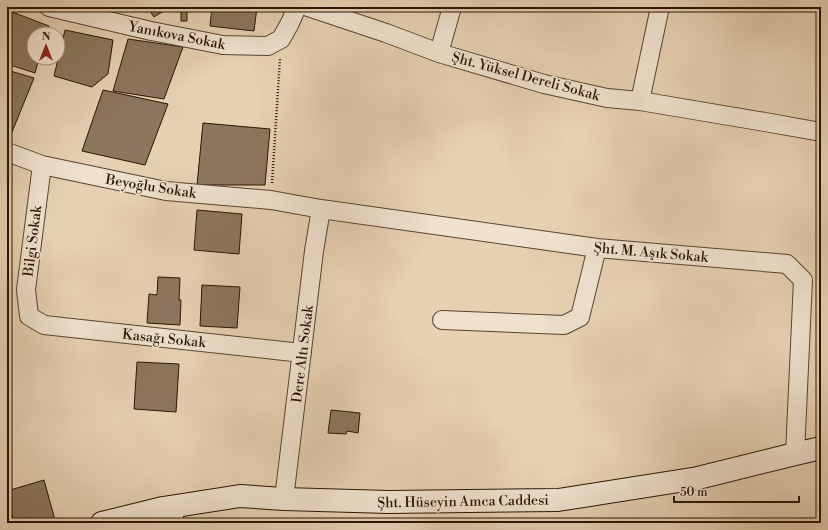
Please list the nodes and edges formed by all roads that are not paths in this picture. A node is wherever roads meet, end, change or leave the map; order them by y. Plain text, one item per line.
1 (49, 7) edge
2 (297, 7) edge
3 (308, 7) edge
4 (452, 7) edge
5 (660, 7) edge
6 (439, 53) junction
7 (640, 101) junction
8 (821, 132) edge
9 (7, 152) edge
10 (42, 165) junction
11 (321, 208) junction
12 (597, 248) junction
13 (29, 316) joint
14 (442, 320) dead end
15 (302, 353) junction
16 (821, 448) edge
17 (795, 454) junction
18 (284, 499) junction
19 (174, 515) edge
20 (102, 523) edge

1 - 2 street, Yanıkova Sokak
3 - 6 street, Şht. Yüksel Dereli Sokak
4 - 6 street
5 - 7 street
6 - 7 street, Şht. Yüksel Dereli Sokak
7 - 8 street, Şht. Yüksel Dereli Sokak
9 - 10 street, Beyoğlu Sokak
10 - 11 street, Beyoğlu Sokak
10 - 13 street, Bilgi Sokak
11 - 12 street, Şht. M. Aşık Sokak
11 - 15 street, Dere Altı Sokak
12 - 14 street
12 - 17 street, Şht. M. Aşık Sokak
13 - 15 street, Kasağı Sokak
15 - 18 street, Dere Altı Sokak
16 - 17 street, Şht. Hüseyin Amca Caddesi
17 - 18 street, Şht. Hüseyin Amca Caddesi
18 - 19 street, Şht. Hüseyin Amca Caddesi
19 - 20 street, Şht. Hüseyin Amca Caddesi

